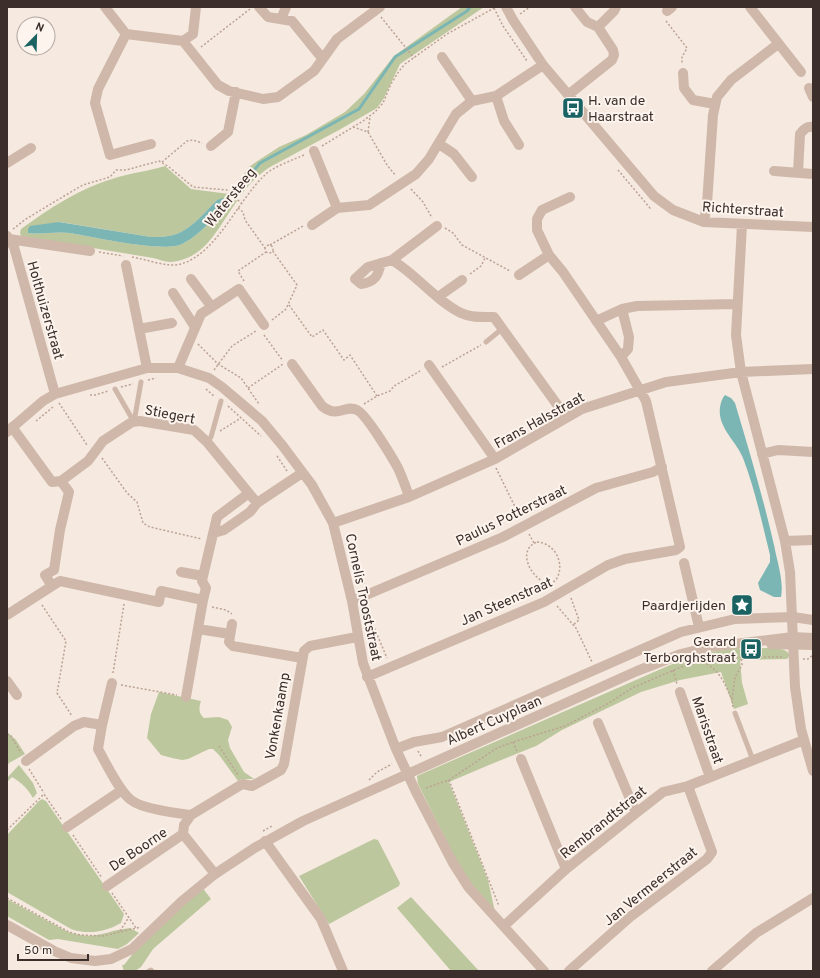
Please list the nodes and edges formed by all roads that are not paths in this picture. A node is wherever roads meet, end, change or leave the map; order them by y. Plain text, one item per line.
1 (106, 7) edge
2 (196, 7) edge
3 (259, 7) edge
4 (286, 7) edge
5 (506, 7) edge
6 (575, 7) edge
7 (616, 7) edge
8 (750, 7) edge
9 (378, 9) edge
10 (281, 19) junction
11 (598, 27) junction
12 (126, 34) junction
13 (184, 41) junction
14 (778, 44) junction
15 (442, 57) dead end
16 (322, 58) junction
17 (543, 65) junction
18 (801, 72) dead end
19 (683, 73) road end
20 (236, 92) junction
21 (568, 95) junction
22 (496, 96) junction
23 (472, 101) junction
24 (715, 104) junction
25 (813, 127) edge
26 (151, 144) dead end
27 (439, 144) junction
28 (520, 145) dead end
29 (211, 146) road end
30 (31, 148) dead end
31 (314, 151) road end
32 (7, 163) edge
33 (774, 171) dead end
34 (798, 173) junction
35 (813, 174) edge
36 (472, 177) dead end
37 (570, 197) dead end
38 (337, 208) junction
39 (704, 222) junction
40 (312, 224) road end
41 (742, 225) junction
42 (437, 226) road end
43 (813, 227) edge
44 (9, 235) edge
45 (90, 251) road end
46 (550, 255) junction
47 (126, 259) road end
48 (392, 260) junction
49 (381, 263) dead end
50 (519, 275) road end
51 (191, 279) dead end
52 (462, 280) road end
53 (173, 293) dead end
54 (438, 297) junction
55 (737, 304) junction
56 (211, 306) junction
57 (622, 310) junction
58 (596, 321) junction
59 (172, 323) dead end
60 (195, 327) junction
61 (503, 328) junction
62 (139, 329) junction
63 (264, 330) road end
64 (486, 342) road end
65 (621, 357) junction
66 (288, 363) road end
67 (147, 368) junction
68 (178, 368) junction
69 (432, 368) road end
70 (813, 369) edge
71 (741, 372) junction
72 (141, 382) road end
73 (115, 389) road end
74 (639, 391) junction
75 (58, 399) junction
76 (221, 401) road end
77 (566, 417) junction
78 (134, 422) junction
79 (10, 430) edge
80 (209, 440) junction
81 (813, 452) edge
82 (762, 454) junction
83 (494, 460) junction
84 (662, 467) junction
85 (302, 473) junction
86 (61, 481) junction
87 (249, 493) junction
88 (409, 497) junction
89 (257, 503) junction
90 (333, 523) junction
91 (213, 537) junction
92 (813, 540) edge
93 (785, 541) junction
94 (684, 563) dead end
95 (181, 572) dead end
96 (203, 576) junction
97 (52, 586) junction
98 (360, 597) junction
99 (203, 603) junction
100 (7, 616) edge
101 (793, 617) junction
102 (813, 620) edge
103 (232, 624) road end
104 (699, 627) junction
105 (198, 629) junction
106 (230, 634) junction
107 (357, 637) junction
108 (813, 638) edge
109 (794, 642) junction
110 (813, 645) edge
111 (302, 658) junction
112 (367, 677) junction
113 (7, 681) edge
114 (112, 683) road end
115 (680, 692) road end
116 (17, 695) dead end
117 (186, 697) road end
118 (735, 713) road end
119 (598, 723) dead end
120 (102, 725) junction
121 (804, 740) junction
122 (396, 749) junction
123 (520, 759) dead end
124 (753, 760) junction
125 (26, 761) dead end
126 (811, 761) edge
127 (813, 771) edge
128 (408, 773) junction
129 (710, 777) junction
130 (688, 786) junction
131 (122, 790) junction
132 (636, 812) junction
133 (190, 815) junction
134 (67, 827) road end
135 (183, 834) junction
136 (265, 841) junction
137 (566, 869) junction
138 (215, 874) junction
139 (107, 886) road end
140 (813, 898) edge
141 (7, 925) edge
142 (504, 926) junction
143 (149, 971) edge
144 (152, 971) edge
145 (343, 971) edge
146 (544, 971) edge
147 (569, 971) edge
148 (712, 971) edge

1 - 12 street
2 - 13 street
3 - 10 street
4 - 10 street
5 - 17 street, Richterstraat
6 - 11 street
7 - 11 street
8 - 14 street
9 - 16 street
10 - 16 street
11 - 21 street
12 - 13 street
12 - 26 street
13 - 20 street
14 - 18 street
14 - 24 street
15 - 23 street
16 - 20 street
17 - 21 street, Richterstraat
17 - 22 street
19 - 24 street
20 - 29 street
21 - 39 street, Richterstraat
22 - 23 street
22 - 28 street
23 - 27 street
24 - 39 street
25 - 34 street
27 - 36 street
27 - 38 street
30 - 32 street
31 - 38 street
33 - 34 street
34 - 35 street
37 - 46 street
38 - 40 street
39 - 41 street, Richterstraat
41 - 43 street, Richterstraat
41 - 55 street
42 - 48 street
44 - 45 street
44 - 75 street, Holthuizerstraat
46 - 50 street
46 - 58 street
47 - 62 street
48 - 49 street
48 - 54 street
51 - 56 street
52 - 54 street
53 - 60 street
54 - 61 street
55 - 57 street
55 - 71 street
56 - 60 street
56 - 63 street
57 - 58 street
57 - 65 street
58 - 65 street
59 - 62 street
60 - 68 street
61 - 64 lane
61 - 77 street
62 - 67 street
65 - 74 street
66 - 88 street
67 - 68 street, Cornelis Trooststraat
67 - 75 street, Cornelis Trooststraat
68 - 85 street, Cornelis Trooststraat
69 - 83 street
70 - 71 street, Frans Halsstraat
71 - 74 street, Frans Halsstraat
71 - 82 street
72 - 78 lane
73 - 78 lane
74 - 77 street, Frans Halsstraat
74 - 84 street
75 - 79 street, Cornelis Trooststraat
76 - 80 lane
77 - 83 street, Frans Halsstraat
78 - 80 street, Stiegert
78 - 86 street, Stiegert
79 - 86 street
80 - 87 street, Stiegert
81 - 82 street
82 - 93 street
83 - 88 street, Frans Halsstraat
84 - 98 street, Paulus Potterstraat
84 - 112 street, Jan Steenstraat
85 - 89 street
85 - 90 street, Cornelis Trooststraat
86 - 97 street
87 - 89 street, Stiegert
87 - 91 street
88 - 90 street, Frans Halsstraat
89 - 91 street
90 - 98 street, Cornelis Trooststraat
91 - 96 street
92 - 93 street
93 - 101 street
94 - 104 street
95 - 96 street
96 - 99 street
97 - 99 street
97 - 100 street
98 - 107 street, Cornelis Trooststraat
99 - 105 street
101 - 102 street, Albert Cuyplaan
101 - 104 street, Albert Cuyplaan
101 - 109 street
103 - 106 street
104 - 122 street, Albert Cuyplaan
105 - 106 street
105 - 117 street
106 - 111 street, Vonkenkaamp
107 - 111 street, Vonkenkaamp
107 - 112 street, Cornelis Trooststraat
108 - 109 street, Albert Cuyplaan
109 - 110 street, Albert Cuyplaan
109 - 121 street
109 - 128 street, Albert Cuyplaan
111 - 133 street, Vonkenkaamp
112 - 122 street, Cornelis Trooststraat
113 - 116 street
114 - 120 street, De Boorne
115 - 129 street, Marisstraat
118 - 124 lane
119 - 132 street
120 - 125 street
120 - 131 street, De Boorne
121 - 124 street, Rembrandtstraat
121 - 126 street
122 - 128 street, Cornelis Trooststraat
123 - 137 street
124 - 129 street, Rembrandtstraat
126 - 127 street
128 - 136 street, Albert Cuyplaan
128 - 142 street, Cornelis Trooststraat
129 - 130 street, Rembrandtstraat
130 - 132 street, Rembrandtstraat
130 - 147 street, Jan Vermeerstraat
131 - 133 street, De Boorne
131 - 134 street
132 - 137 street, Rembrandtstraat
133 - 135 street, De Boorne
135 - 138 street, De Boorne
135 - 139 street, De Boorne
136 - 138 street, Albert Cuyplaan
136 - 145 street
137 - 142 street, Rembrandtstraat
138 - 141 street, Albert Cuyplaan
140 - 148 street
142 - 146 street, Cornelis Trooststraat
143 - 144 lane

